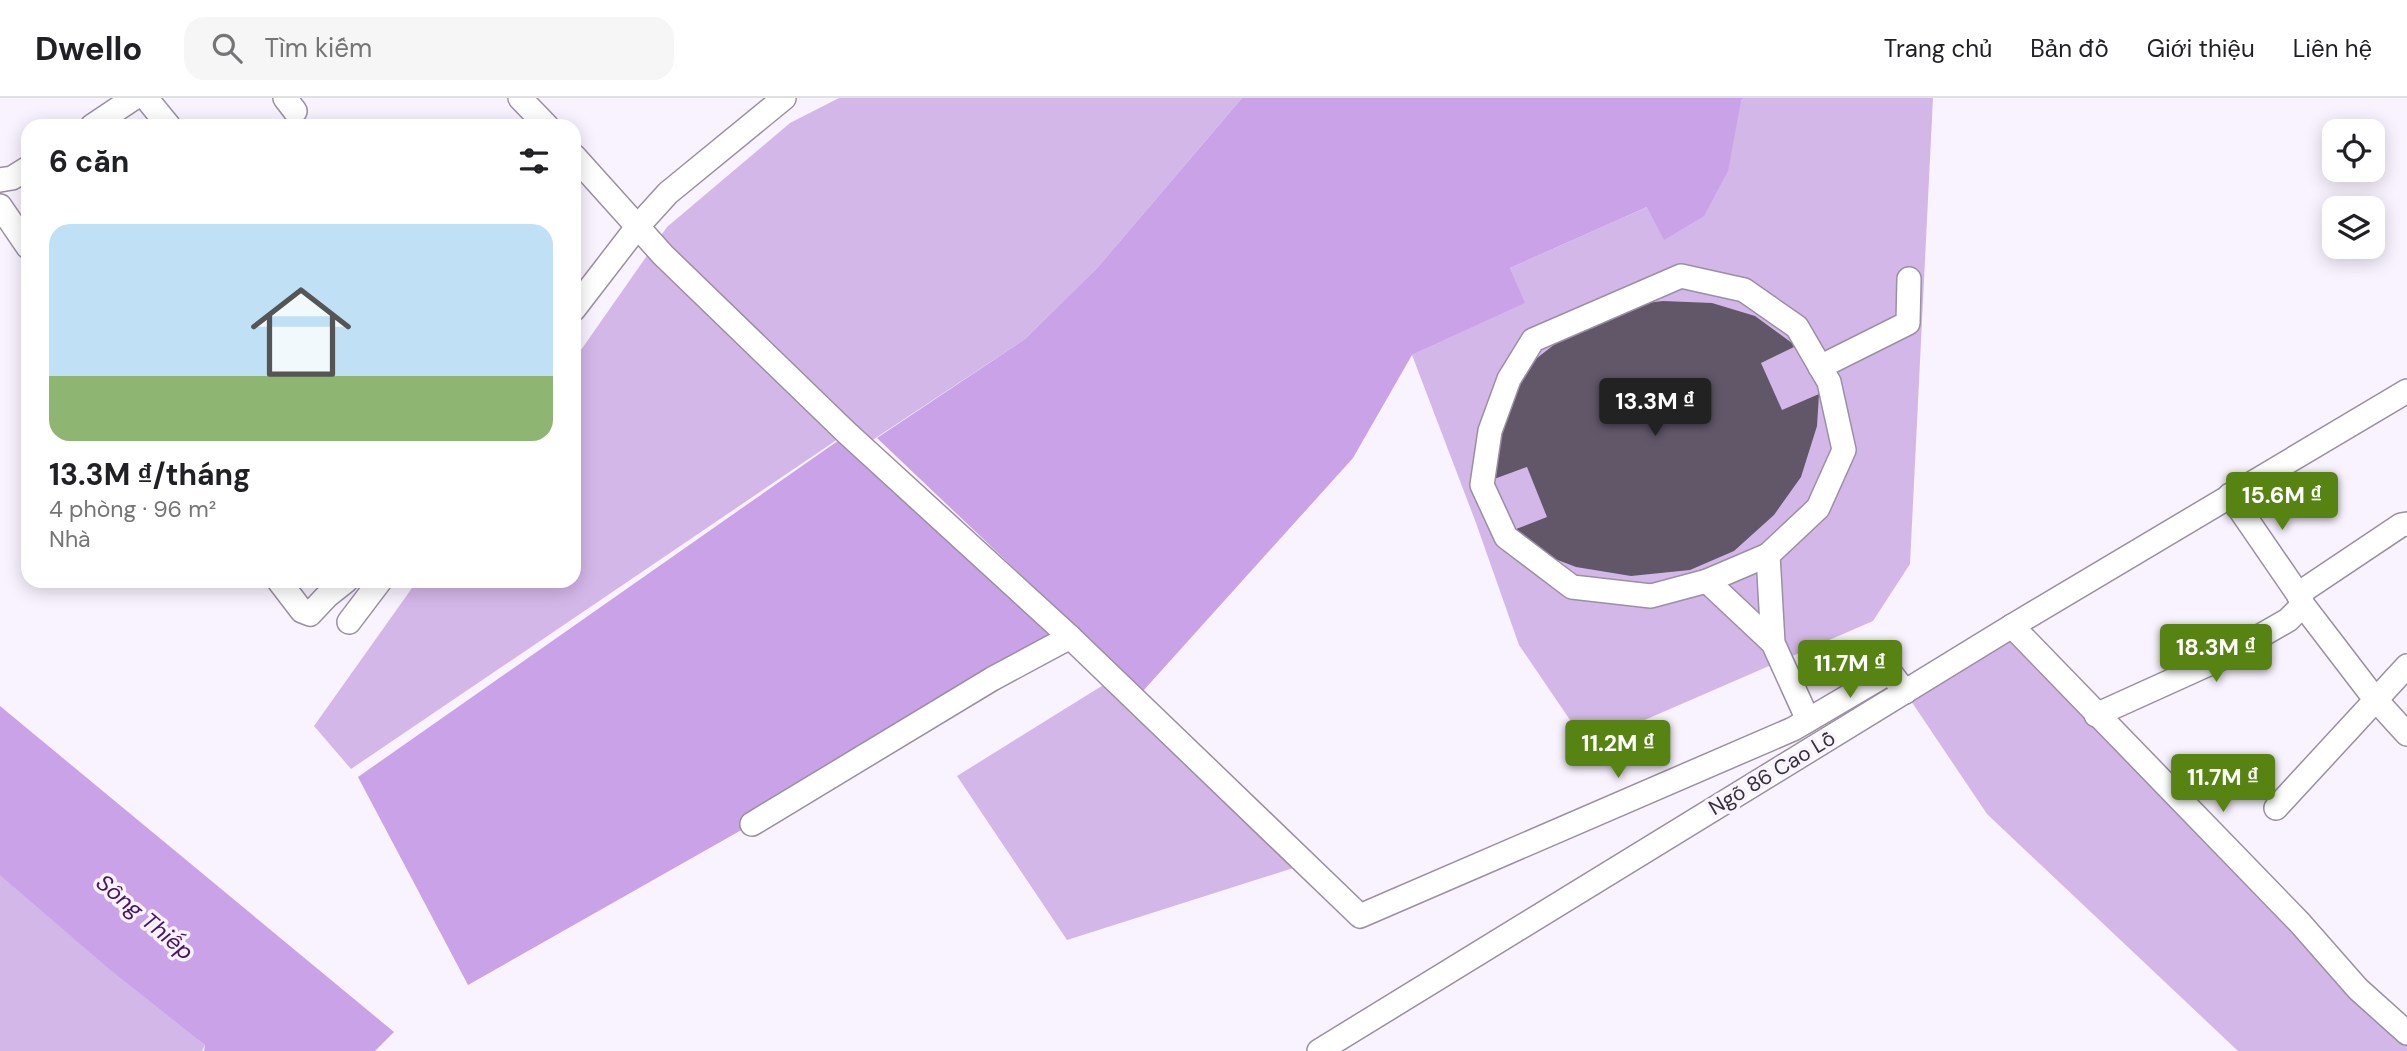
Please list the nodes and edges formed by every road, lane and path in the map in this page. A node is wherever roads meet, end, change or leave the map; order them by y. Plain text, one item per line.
1 (134, 98) edge
2 (146, 98) edge
3 (785, 98) edge
4 (525, 100) edge
5 (102, 119) edge
6 (163, 119) edge
7 (541, 119) edge
8 (581, 164) edge
9 (21, 172) edge
10 (0, 180) edge
11 (0, 206) edge
12 (638, 226) junction
13 (21, 237) edge
14 (1909, 279) dead end
15 (581, 300) edge
16 (1820, 367) junction
17 (2407, 391) edge
18 (2230, 495) junction
19 (2407, 524) edge
20 (1768, 555) junction
21 (1707, 581) junction
22 (284, 588) edge
23 (338, 588) edge
24 (375, 588) edge
25 (2301, 600) junction
26 (349, 622) dead end
27 (2012, 626) junction
28 (1070, 637) junction
29 (1773, 643) junction
30 (2407, 666) edge
31 (1905, 692) junction
32 (2375, 699) junction
33 (2096, 715) junction
34 (1808, 720) junction
35 (2407, 734) edge
36 (2276, 808) dead end
37 (752, 824) dead end
38 (2407, 1033) edge
39 (1319, 1051) edge

1 - 5 street
2 - 6 street
3 - 12 street
4 - 7 street
8 - 12 street
9 - 10 street
11 - 13 street
12 - 15 street
12 - 28 street
14 - 16 street
16 - 20 street
16 - 21 street
17 - 18 street, Ngõ 86 Cao Lỗ
18 - 25 street
18 - 27 street, Ngõ 86 Cao Lỗ
19 - 25 street
20 - 21 street
20 - 29 street
21 - 29 street
22 - 23 street
24 - 26 street
25 - 32 street
25 - 33 street
27 - 31 street, Ngõ 86 Cao Lỗ
27 - 33 street
28 - 34 street
28 - 37 street
29 - 34 street
30 - 32 street
31 - 34 street
31 - 39 street, Ngõ 86 Cao Lỗ
32 - 35 street
32 - 36 street
33 - 38 street

